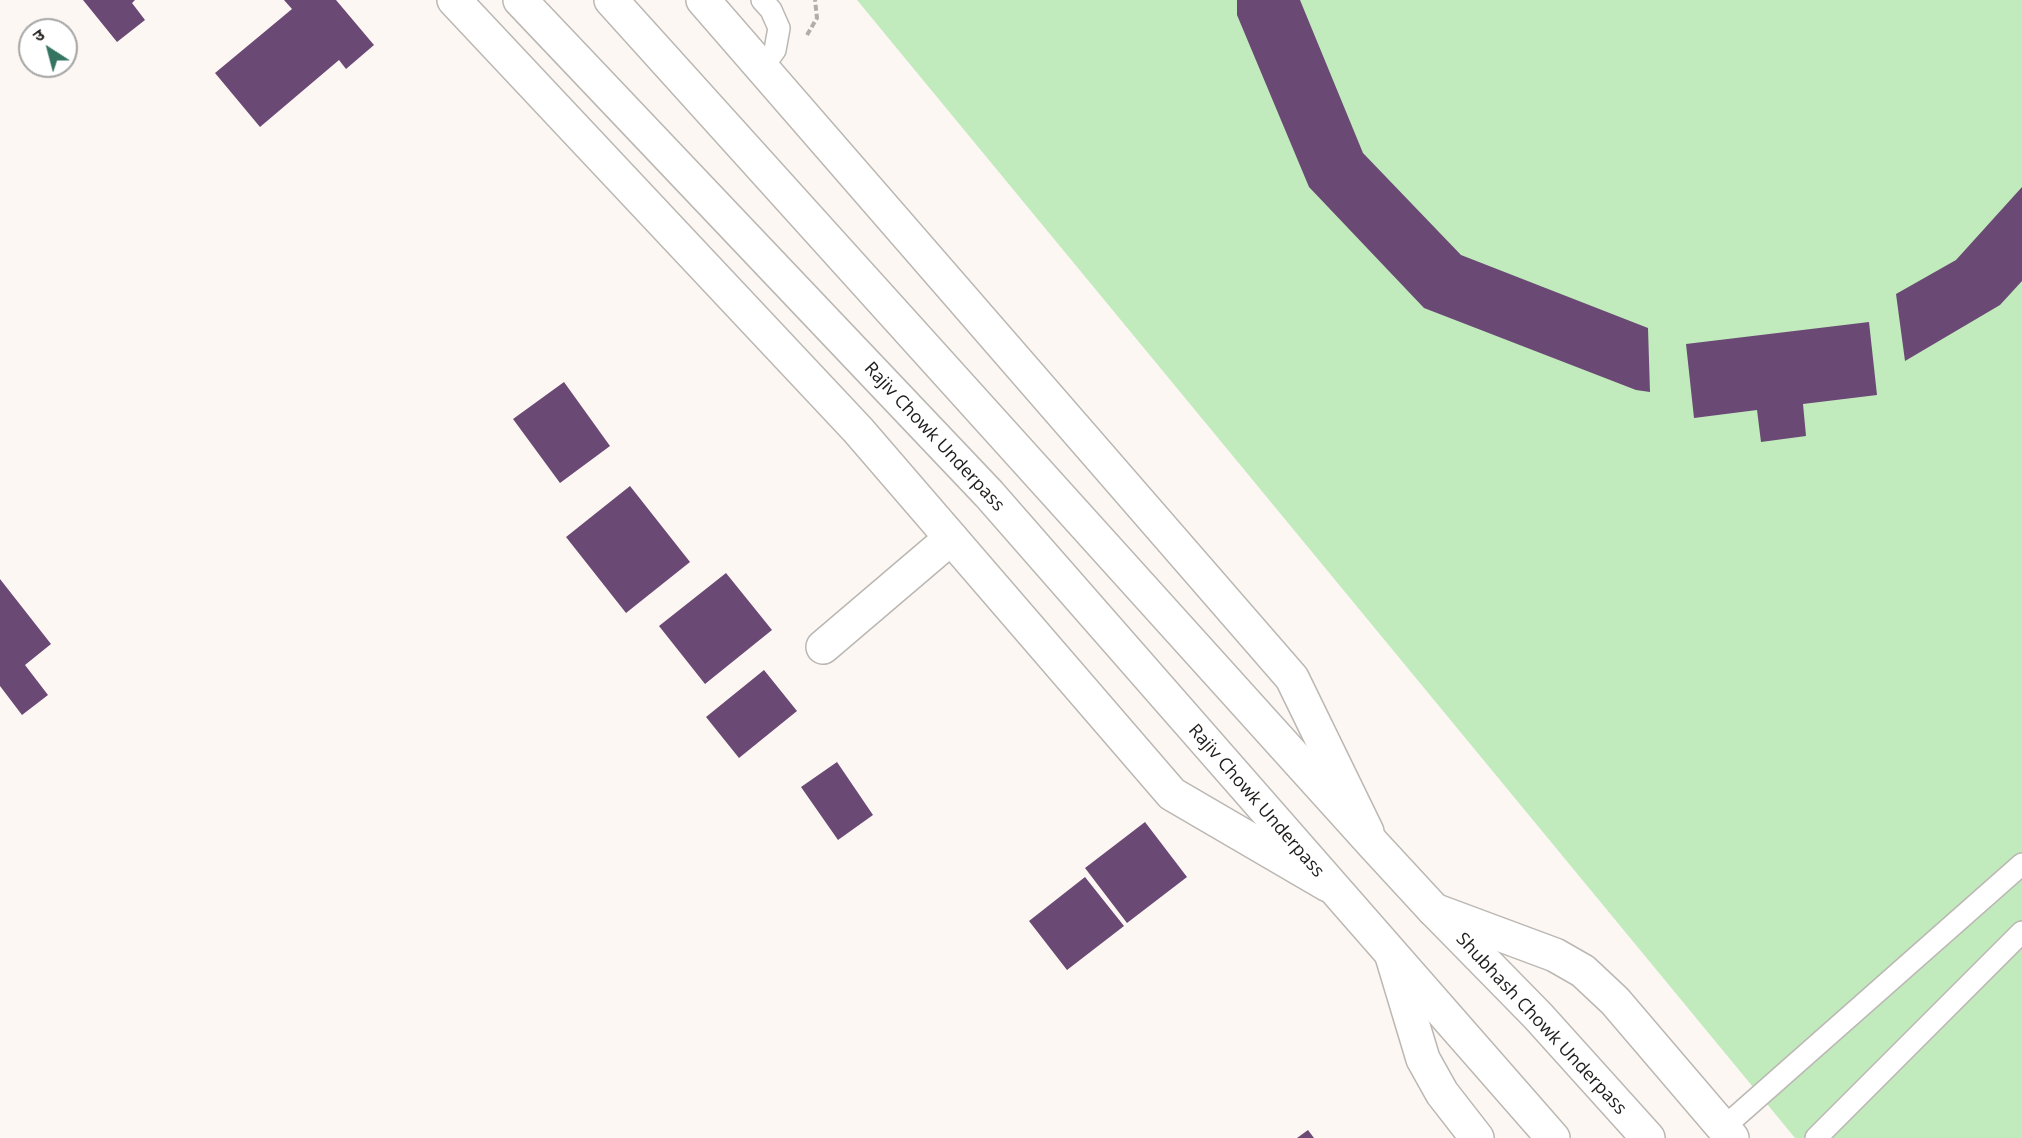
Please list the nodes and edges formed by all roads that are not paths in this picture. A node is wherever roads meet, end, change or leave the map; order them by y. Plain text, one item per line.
1 (454, 0) edge
2 (520, 0) edge
3 (611, 0) edge
4 (703, 0) edge
5 (762, 0) edge
6 (762, 68) junction
7 (951, 538) junction
8 (823, 647) dead end
9 (1374, 845) junction
10 (2022, 864) edge
11 (1332, 888) junction
12 (1434, 910) junction
13 (2022, 932) edge
14 (1392, 956) junction
15 (1728, 1133) edge
16 (1477, 1138) edge
17 (1553, 1138) edge
18 (1648, 1138) edge
19 (1816, 1138) edge

1 - 7 main road
2 - 11 main road, Rajiv Chowk Underpass
3 - 9 main road
4 - 6 main road
5 - 6 lane
6 - 9 main road
7 - 8 main road
7 - 11 main road
9 - 12 main road, Shubhash Chowk Underpass
10 - 15 lane
11 - 14 main road, Rajiv Chowk Underpass
12 - 15 main road
12 - 18 main road, Shubhash Chowk Underpass
13 - 19 lane
14 - 16 main road
14 - 17 main road

